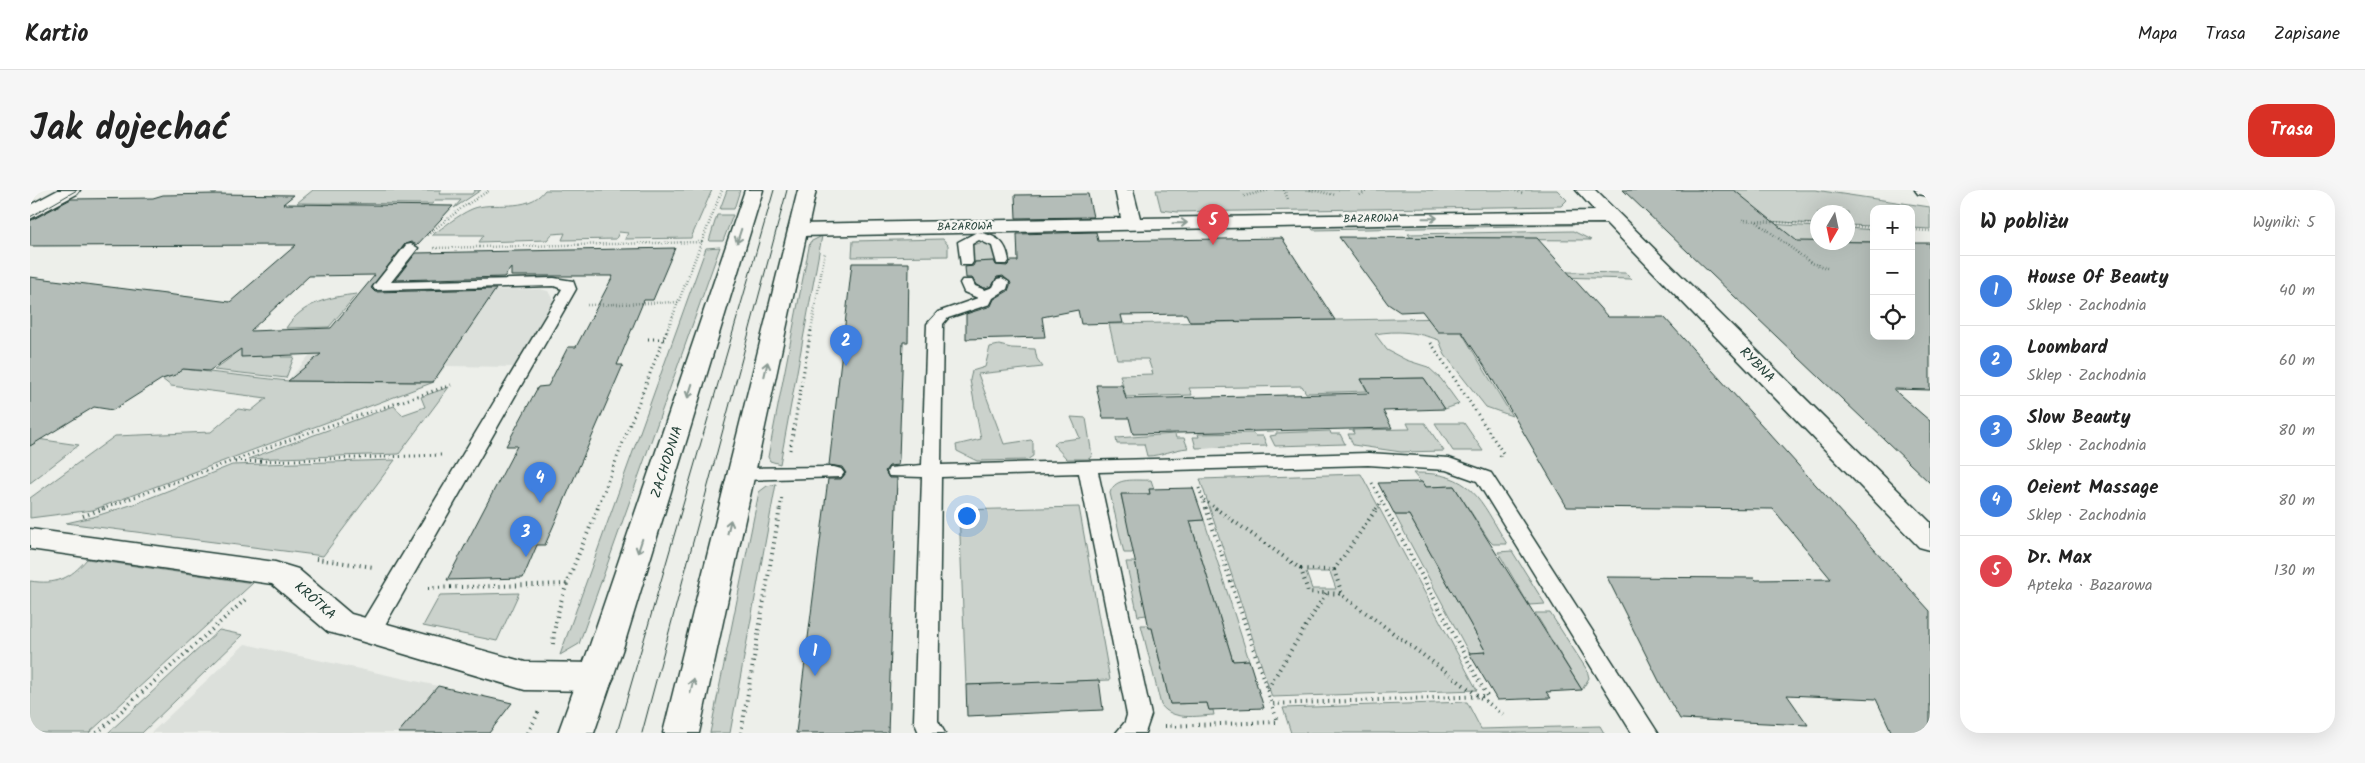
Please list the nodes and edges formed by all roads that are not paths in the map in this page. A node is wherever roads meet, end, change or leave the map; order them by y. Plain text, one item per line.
1 (71, 190) edge
2 (754, 190) edge
3 (806, 190) edge
4 (1124, 190) edge
5 (1585, 190) edge
6 (1924, 190) edge
7 (1930, 191) edge
8 (30, 214) edge
9 (1611, 217) junction
10 (1132, 225) junction
11 (798, 230) junction
12 (976, 231) junction
13 (411, 248) road end
14 (1002, 261) dead end
15 (966, 262) dead end
16 (1002, 282) dead end
17 (967, 283) dead end
18 (986, 296) junction
19 (1087, 467) junction
20 (930, 471) junction
21 (896, 472) dead end
22 (834, 473) dead end
23 (741, 474) junction
24 (30, 539) edge
25 (1930, 540) edge
26 (367, 632) junction
27 (597, 677) junction
28 (1133, 730) edge
29 (576, 733) edge
30 (681, 733) edge
31 (932, 733) edge
32 (1645, 733) edge

1 - 8 street
2 -> 27 street, ZACHODNIA
3 - 11 street
4 - 10 street
5 - 9 street, RYBNA
6 - 7 street
10 -> 9 street, BAZAROWA
9 - 25 street, RYBNA
10 - 12 street, BAZAROWA
11 - 12 street, BAZAROWA
23 -> 11 street
12 - 14 lane
12 - 15 lane
13 - 26 lane
16 - 18 lane
17 - 18 lane
18 - 20 lane
19 - 20 lane
19 - 28 lane
19 - 32 lane
20 - 21 lane
20 - 31 lane
22 - 23 lane
30 -> 23 street
24 - 26 street, KRÓTKA
26 - 27 street, KRÓTKA
27 - 29 street, ZACHODNIA

